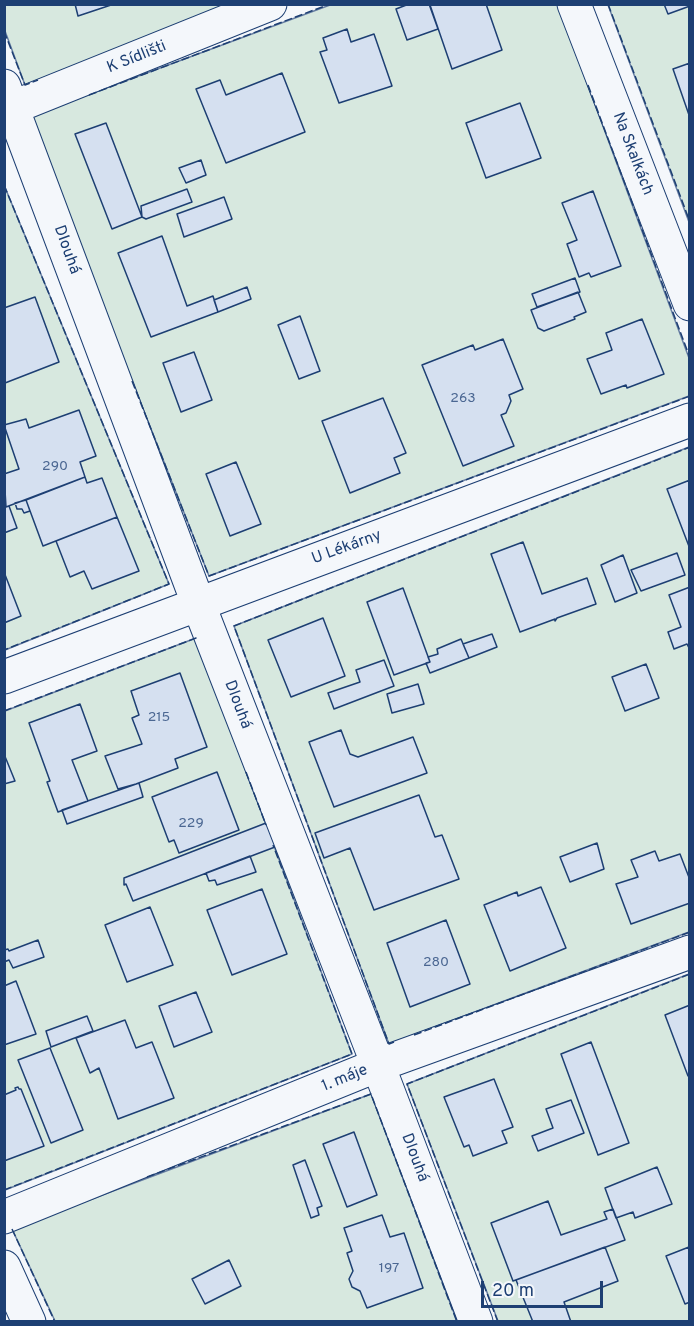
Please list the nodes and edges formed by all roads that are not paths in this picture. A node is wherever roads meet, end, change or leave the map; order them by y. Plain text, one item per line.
1 (270, 4) edge
2 (574, 4) edge
3 (7, 101) edge
4 (690, 304) edge
5 (690, 420) edge
6 (198, 603) junction
7 (4, 677) edge
8 (690, 952) edge
9 (378, 1065) junction
10 (4, 1217) edge
11 (4, 1267) edge
12 (29, 1322) edge
13 (476, 1322) edge

1 - 3 street, K Sídlišti
2 - 4 street, Na Skalkách
3 - 6 street, Dlouhá
5 - 6 street, U Lékárny
6 - 7 street, U Lékárny
6 - 9 street, Dlouhá
8 - 9 street, 1. máje
9 - 10 street, 1. máje
9 - 13 street, Dlouhá
11 - 12 street

